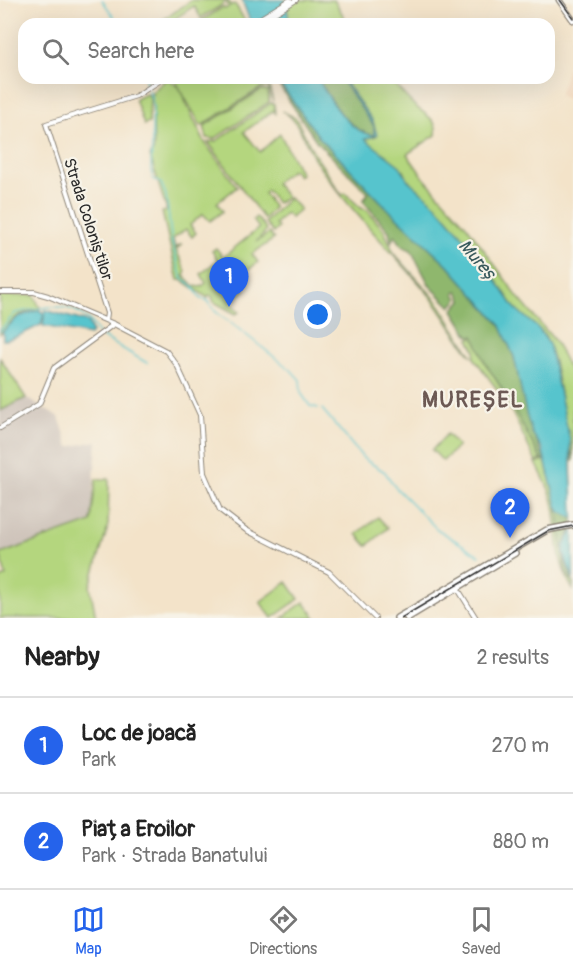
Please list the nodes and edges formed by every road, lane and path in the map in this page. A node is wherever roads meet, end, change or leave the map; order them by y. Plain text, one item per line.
1 (290, 0) edge
2 (296, 0) edge
3 (561, 0) edge
4 (573, 15) edge
5 (261, 18) edge
6 (267, 18) edge
7 (573, 20) edge
8 (156, 84) edge
9 (0, 292) edge
10 (106, 320) junction
11 (114, 324) junction
12 (0, 428) edge
13 (573, 526) edge
14 (456, 586) junction
15 (375, 618) edge
16 (397, 618) edge
17 (407, 618) edge
18 (476, 618) edge

1 - 5 street
2 - 6 street
3 - 4 main road
3 - 7 main road
8 - 10 street, Strada Coloniștilor
9 - 10 street
10 - 11 street
11 - 12 street
11 - 15 street
13 - 14 main road
14 - 16 main road
14 - 17 main road
14 - 18 street

